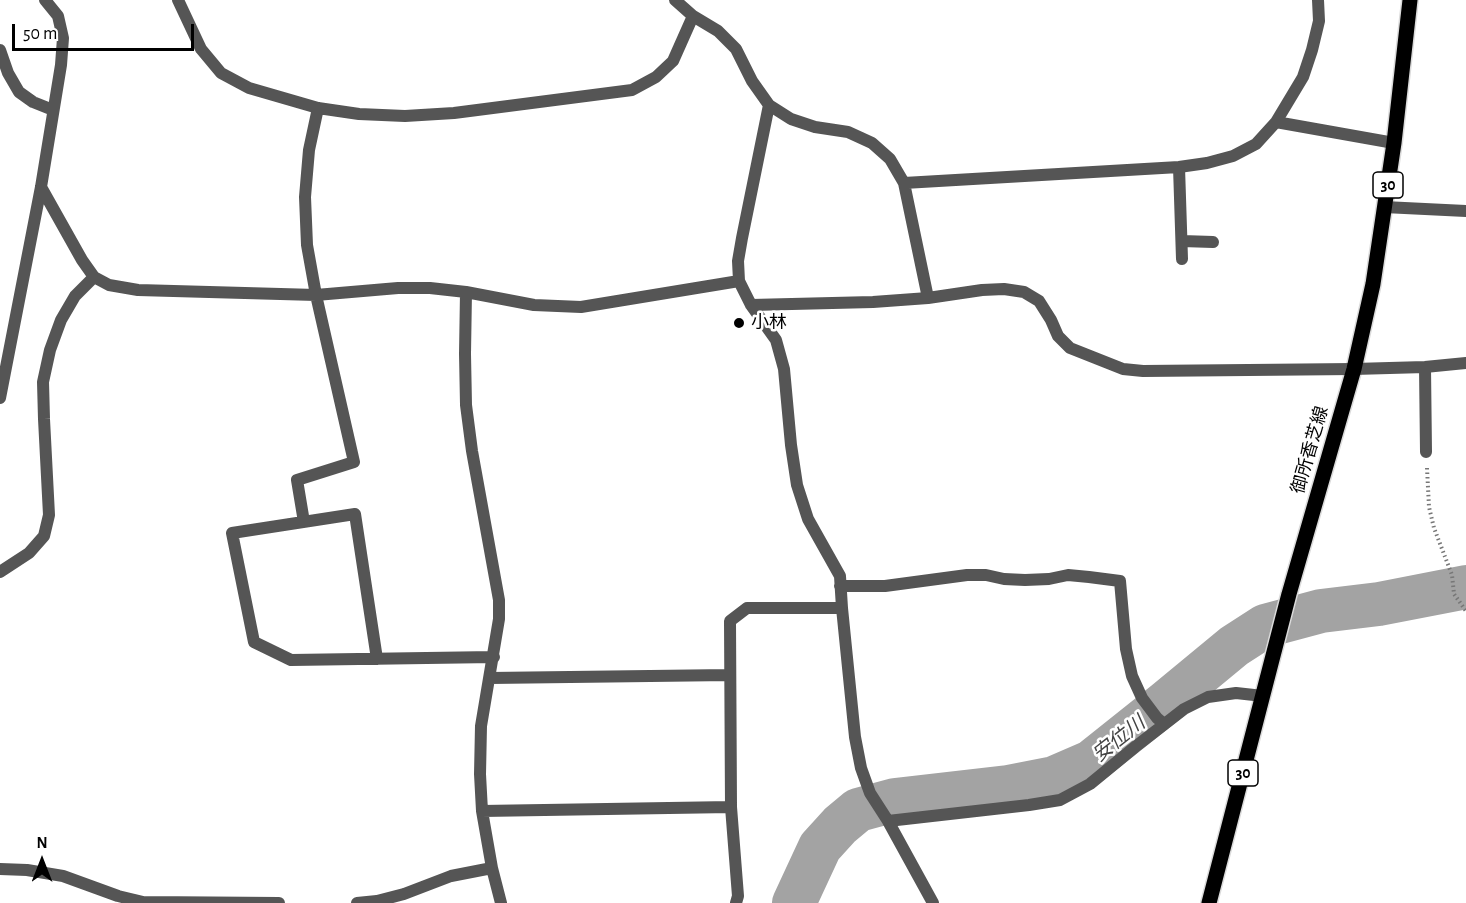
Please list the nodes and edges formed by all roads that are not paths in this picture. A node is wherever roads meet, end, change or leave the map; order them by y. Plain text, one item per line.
1 (45, 0) edge
2 (178, 0) edge
3 (675, 0) edge
4 (1318, 0) edge
5 (1410, 0) edge
6 (693, 16) junction
7 (0, 50) edge
8 (768, 105) junction
9 (318, 108) junction
10 (53, 110) junction
11 (1276, 122) junction
12 (1394, 143) junction
13 (1179, 167) junction
14 (904, 183) junction
15 (40, 187) junction
16 (1384, 207) junction
17 (1466, 211) edge
18 (1182, 241) junction
19 (1213, 242) dead end
20 (1182, 259) dead end
21 (94, 277) junction
22 (738, 281) junction
23 (466, 292) junction
24 (316, 295) junction
25 (928, 298) junction
26 (751, 304) junction
27 (1466, 363) edge
28 (1425, 367) junction
29 (1354, 369) junction
30 (0, 398) edge
31 (1426, 452) road end
32 (304, 522) junction
33 (0, 572) edge
34 (840, 586) junction
35 (842, 608) junction
36 (494, 657) junction
37 (377, 659) junction
38 (730, 675) junction
39 (490, 678) junction
40 (1263, 696) junction
41 (1161, 721) junction
42 (731, 807) junction
43 (482, 811) junction
44 (888, 821) junction
45 (492, 868) junction
46 (0, 869) edge
47 (279, 903) edge
48 (357, 903) edge
49 (501, 903) edge
50 (736, 903) edge
51 (933, 903) edge
52 (1209, 903) edge

1 - 10 street
2 - 9 street
3 - 6 street
4 - 11 street
5 - 12 main road, 御所香芝線 / 30
6 - 8 street
6 - 9 street
7 - 10 street
8 - 14 street
8 - 22 street
9 - 24 street
10 - 15 street
11 - 12 street
11 - 13 street
12 - 16 main road, 御所香芝線 / 30
13 - 14 street
13 - 18 street
14 - 25 street
15 - 21 street
15 - 30 street
16 - 17 street
16 - 29 main road, 御所香芝線 / 30
18 - 19 street
18 - 20 street
21 - 24 street
21 - 33 street
22 - 23 street
22 - 26 street
23 - 24 street
23 - 36 street
24 - 32 street
25 - 26 street
25 - 29 street
26 - 34 street
27 - 28 street
28 - 29 street
28 - 31 street
29 - 40 main road, 御所香芝線 / 30
32 - 37 street
32 - 37 street
34 - 35 street
34 - 41 street
35 - 38 street
35 - 44 street
36 - 37 street
36 - 39 street
38 - 39 street
38 - 42 street
39 - 43 street
40 - 41 street
40 - 52 main road, 御所香芝線 / 30
41 - 44 street
42 - 43 street
42 - 50 street
43 - 45 street
44 - 51 street
45 - 48 street
45 - 49 street
46 - 47 street

